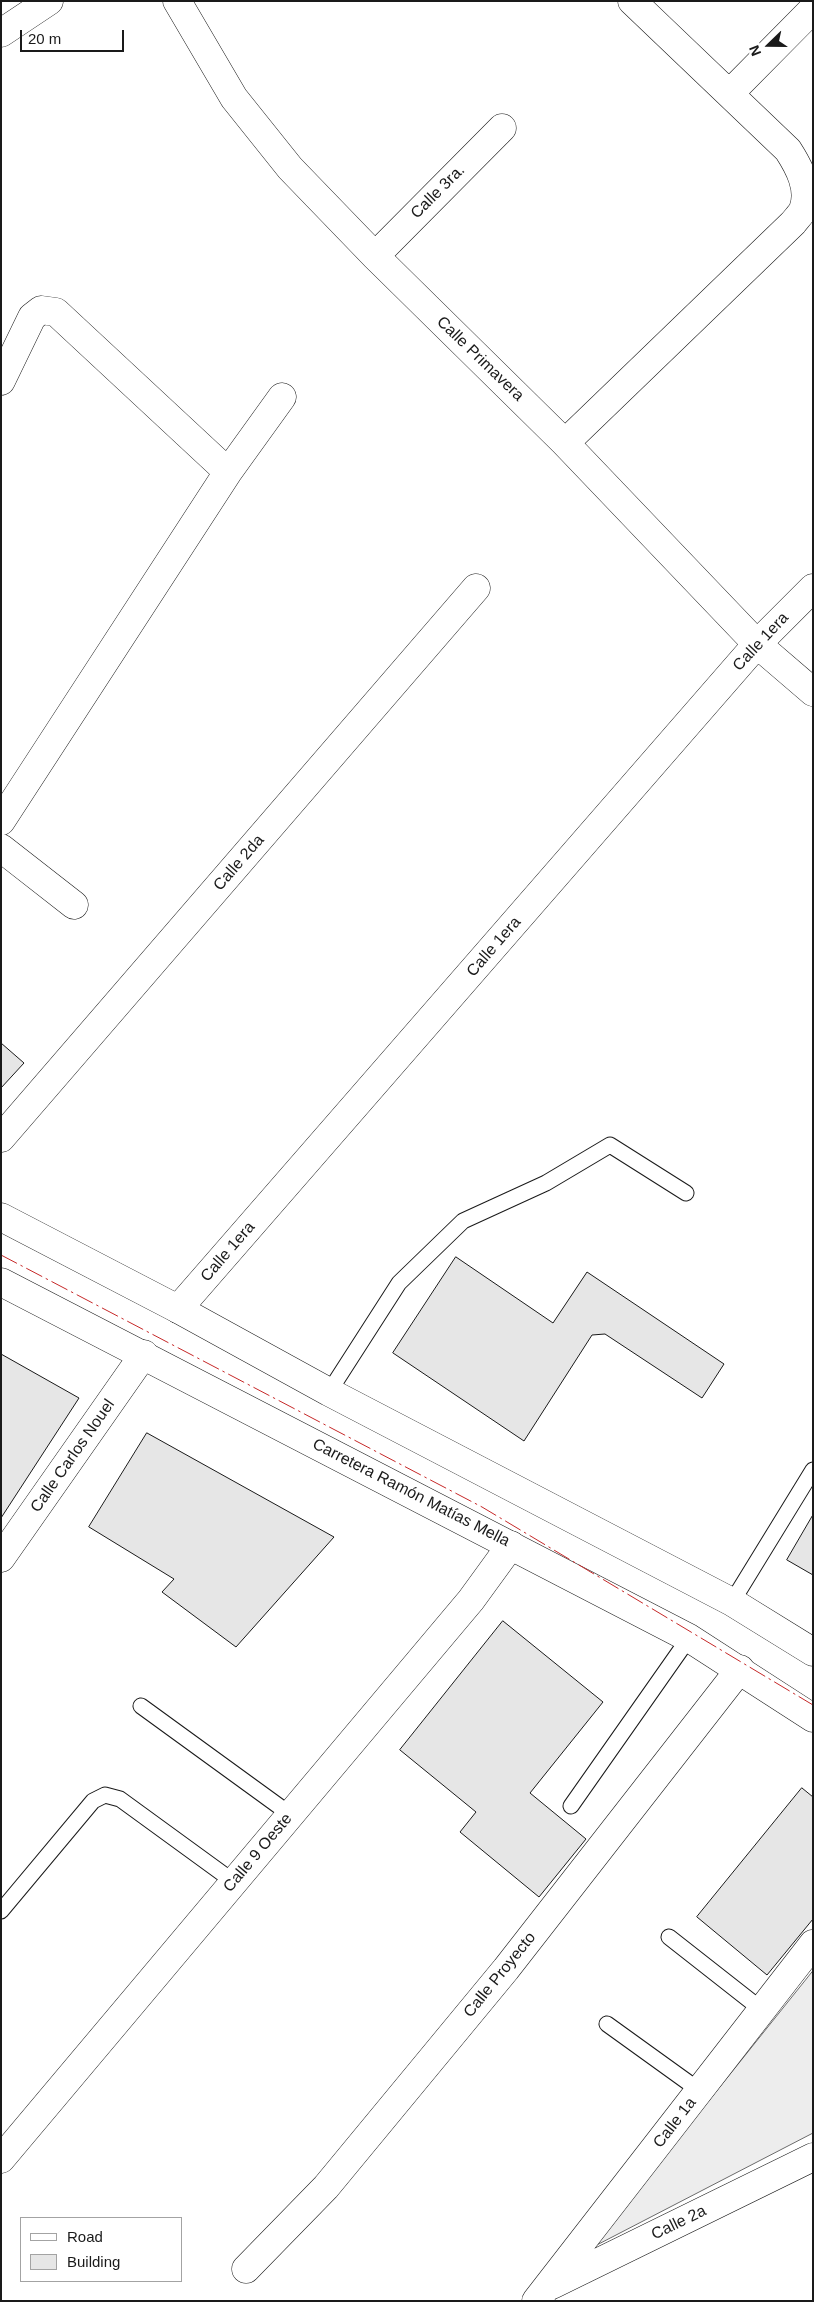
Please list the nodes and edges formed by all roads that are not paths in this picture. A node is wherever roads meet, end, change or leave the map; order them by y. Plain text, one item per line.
1 (49, 1) edge
2 (177, 1) edge
3 (632, 1) edge
4 (813, 9) edge
5 (1, 33) edge
6 (730, 93) junction
7 (502, 128) dead end
8 (375, 256) junction
9 (1, 382) edge
10 (282, 396) dead end
11 (565, 443) junction
12 (228, 472) junction
13 (476, 588) dead end
14 (813, 588) edge
15 (757, 644) junction
16 (813, 692) edge
17 (1, 821) edge
18 (1, 848) edge
19 (74, 905) dead end
20 (1, 1138) edge
21 (686, 1192) dead end
22 (1, 1217) edge
23 (1, 1282) edge
24 (178, 1309) junction
25 (144, 1354) junction
26 (329, 1392) junction
27 (813, 1470) edge
28 (511, 1545) junction
29 (1, 1558) edge
30 (732, 1602) junction
31 (689, 1638) junction
32 (813, 1652) edge
33 (740, 1669) junction
34 (141, 1706) dead end
35 (813, 1718) edge
36 (570, 1806) dead end
37 (291, 1815) junction
38 (234, 1882) junction
39 (1, 1911) edge
40 (669, 1937) dead end
41 (813, 1944) edge
42 (762, 2010) junction
43 (607, 2024) dead end
44 (700, 2091) junction
45 (813, 2157) edge
46 (1, 2159) edge
47 (246, 2269) dead end
48 (541, 2294) edge

1 - 5 street
2 - 8 street, Calle Primavera
3 - 6 street
4 - 6 street
6 - 11 street
7 - 8 street, Calle 3ra.
8 - 11 street, Calle Primavera
9 - 12 street
10 - 12 street
11 - 15 street, Calle Primavera
12 - 17 street
13 - 20 street, Calle 2da
14 - 15 street, Calle 1era
15 - 16 street, Calle Primavera
15 - 24 street, Calle 1era
18 - 19 street
21 - 26 lane
22 - 24 street
23 - 25 street, Carretera Ramón Matías Mella
24 - 26 street
25 - 28 street, Carretera Ramón Matías Mella
25 - 29 street, Calle Carlos Nouel
26 - 30 street
27 - 30 lane
28 - 31 street, Carretera Ramón Matías Mella
28 - 37 street, Calle 9 Oeste
30 - 32 street
31 - 33 street, Carretera Ramón Matías Mella
31 - 36 lane
33 - 35 street, Carretera Ramón Matías Mella
33 - 47 street, Calle Proyecto
34 - 37 lane
37 - 38 street, Calle 9 Oeste
38 - 39 lane
38 - 46 street, Calle 9 Oeste
40 - 42 lane
41 - 42 street, Calle 1a
42 - 44 street, Calle 1a
43 - 44 lane
44 - 48 street, Calle 1a
45 - 48 street, Calle 2a

